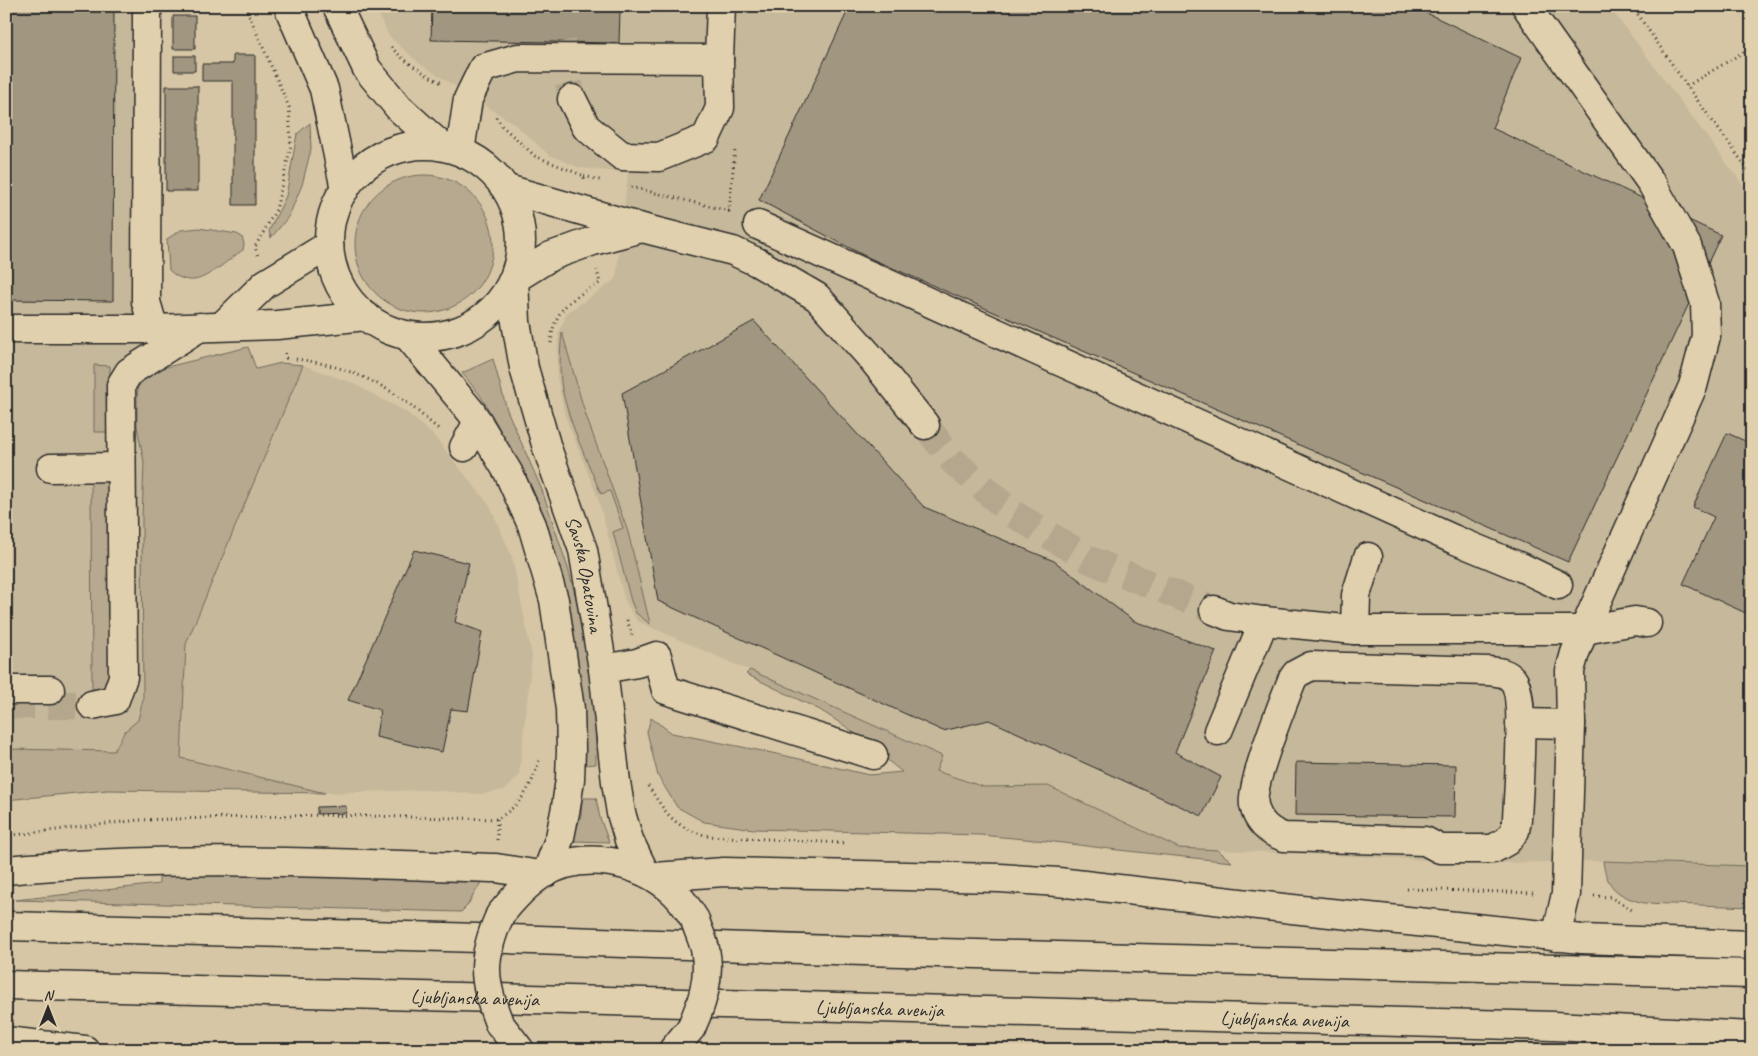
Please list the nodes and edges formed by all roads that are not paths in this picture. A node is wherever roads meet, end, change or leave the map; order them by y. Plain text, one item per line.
1 (147, 6) edge
2 (288, 6) edge
3 (337, 6) edge
4 (721, 6) edge
5 (1526, 6) edge
6 (719, 59) junction
7 (572, 99) tunnel mouth
8 (450, 148) junction
9 (345, 189) junction
10 (507, 189) junction
11 (758, 225) dead end
12 (642, 228) junction
13 (328, 246) junction
14 (514, 279) junction
15 (366, 316) junction
16 (211, 327) junction
17 (6, 329) edge
18 (154, 329) junction
19 (408, 336) junction
20 (478, 422) junction
21 (925, 425) tunnel mouth
22 (464, 448) road end
23 (120, 467) junction
24 (51, 468) dead end
25 (1368, 556) dead end
26 (1558, 585) dead end
27 (1214, 610) tunnel mouth
28 (1264, 621) junction
29 (1647, 623) dead end
30 (1355, 630) junction
31 (1584, 630) junction
32 (603, 669) junction
33 (6, 690) edge
34 (50, 690) dead end
35 (92, 705) tunnel mouth
36 (1520, 723) junction
37 (1572, 724) junction
38 (1218, 731) dead end
39 (873, 756) dead end
40 (6, 870) edge
41 (544, 873) junction
42 (649, 874) junction
43 (6, 926) edge
44 (1556, 937) junction
45 (1752, 945) edge
46 (1752, 974) edge
47 (6, 985) edge
48 (1748, 1036) edge
49 (6, 1041) edge
50 (86, 1050) edge
51 (520, 1050) edge
52 (673, 1050) edge
53 (1663, 1050) edge

1 - 18 main road
2 - 9 main road
3 - 8 main road
4 - 6 main road
5 - 31 main road
6 - 7 main road
6 - 8 main road
8 - 9 main road
8 - 10 main road
9 - 13 main road
10 - 12 main road
10 - 14 main road
11 - 26 main road
12 - 14 main road
12 - 21 main road
13 - 15 main road
13 - 16 main road
14 - 19 main road
14 - 32 main road, Savska Opatovina
15 - 16 main road
15 - 19 main road
16 - 18 main road
16 - 23 main road
17 - 18 main road
19 - 20 main road, Savska Opatovina
20 - 22 main road
20 - 41 main road, Savska Opatovina
23 - 24 main road
23 - 35 main road
25 - 30 main road
27 - 28 main road
28 - 30 main road
28 - 38 main road
29 - 31 main road
30 - 31 main road
31 - 37 main road
32 - 39 main road
32 - 42 main road, Savska Opatovina
33 - 34 main road
36 - 36 main road
36 - 37 main road
37 - 44 main road
40 - 41 main road
41 - 42 main road
41 - 51 main road, bridge
42 - 44 main road
42 - 52 main road, bridge
43 - 46 main road
44 - 45 main road
47 - 48 main road, Ljubljanska avenija
48 - 53 main road
49 - 50 main road

